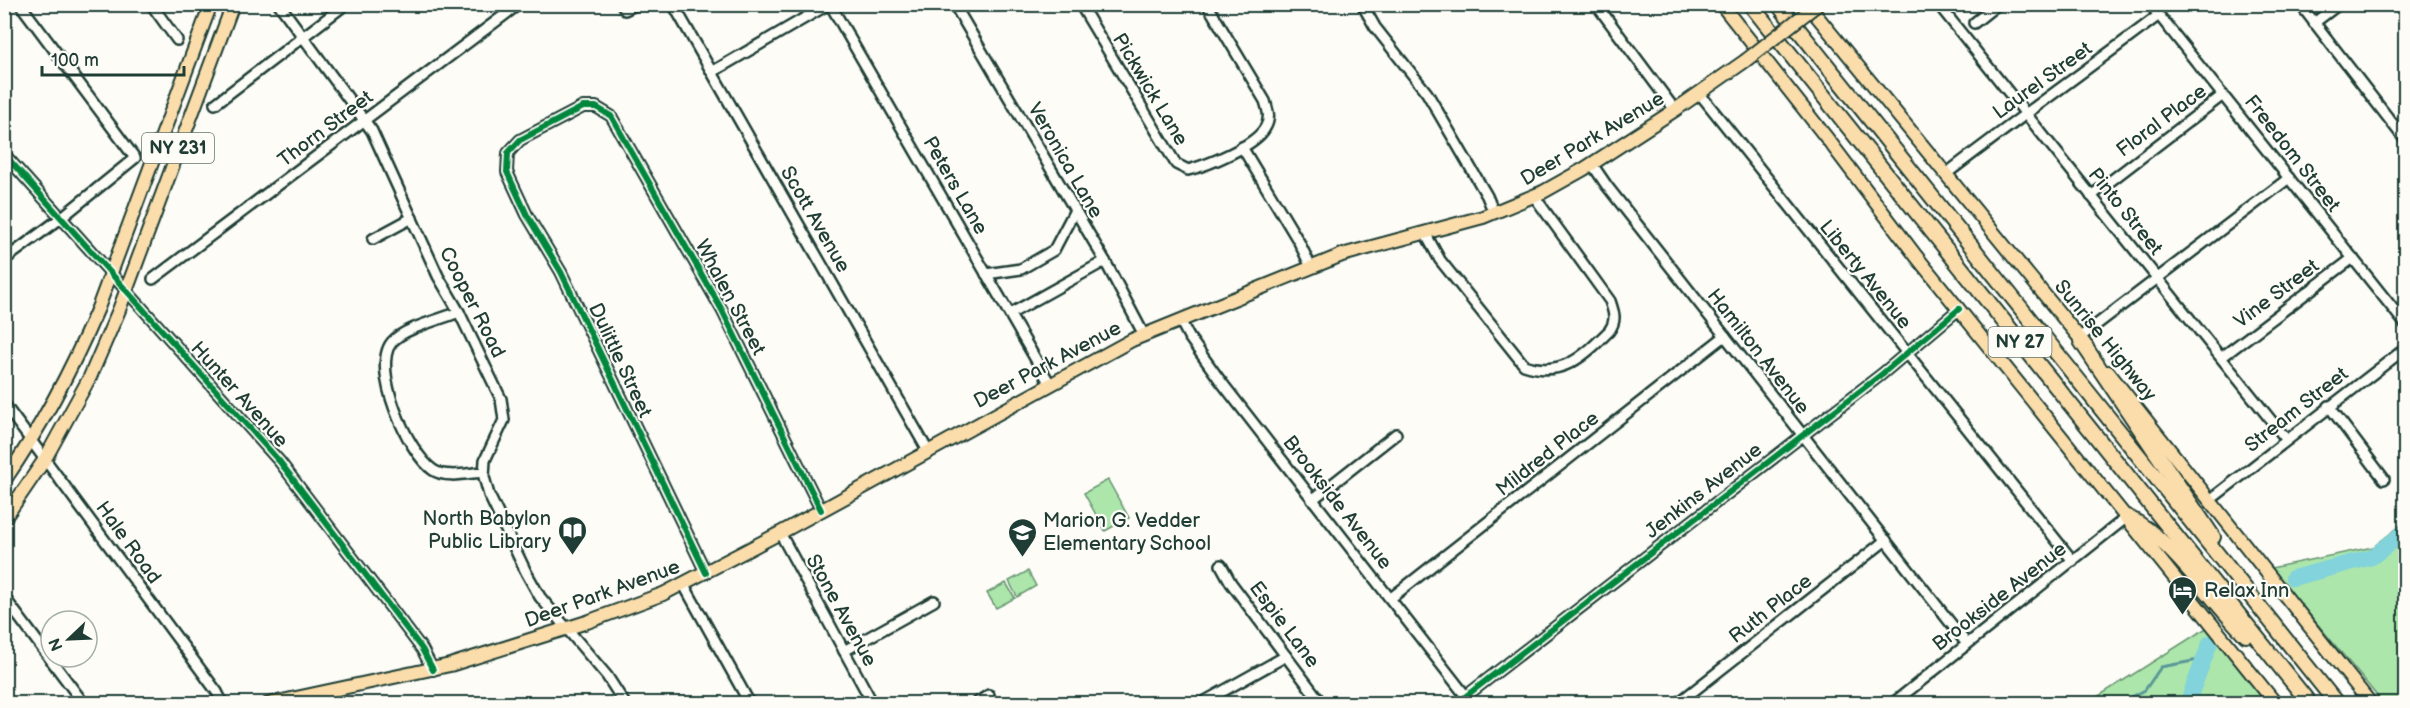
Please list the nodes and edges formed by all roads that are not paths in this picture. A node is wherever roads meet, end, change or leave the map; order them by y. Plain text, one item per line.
1 (20, 4) edge
2 (151, 4) edge
3 (211, 4) edge
4 (233, 4) edge
5 (279, 4) edge
6 (346, 4) edge
7 (519, 4) edge
8 (622, 4) edge
9 (636, 4) edge
10 (673, 4) edge
11 (830, 4) edge
12 (954, 4) edge
13 (1080, 4) edge
14 (1207, 4) edge
15 (1362, 4) edge
16 (1596, 4) edge
17 (1721, 4) edge
18 (1750, 4) edge
19 (1778, 4) edge
20 (1807, 4) edge
21 (1818, 4) edge
22 (1938, 4) edge
23 (1998, 4) edge
24 (2150, 4) edge
25 (2300, 4) edge
26 (2339, 4) edge
27 (2159, 15) junction
28 (1974, 23) dead end
29 (2314, 23) junction
30 (303, 37) junction
31 (177, 40) dead end
32 (712, 72) junction
33 (1700, 94) junction
34 (2223, 95) junction
35 (215, 104) dead end
36 (1675, 111) junction
37 (2025, 115) junction
38 (366, 121) junction
39 (2406, 141) edge
40 (1242, 147) junction
41 (4, 154) edge
42 (506, 162) joint
43 (1592, 164) junction
44 (1947, 174) junction
45 (2289, 178) junction
46 (1534, 196) junction
47 (2091, 196) junction
48 (1075, 210) junction
49 (1494, 213) junction
50 (61, 218) junction
51 (412, 218) junction
52 (1425, 232) junction
53 (373, 239) dead end
54 (2352, 258) junction
55 (4, 260) edge
56 (1105, 261) junction
57 (1311, 267) junction
58 (111, 274) junction
59 (986, 274) junction
60 (2158, 278) junction
61 (153, 279) dead end
62 (125, 291) junction
63 (1959, 309) junction
64 (459, 312) junction
65 (1010, 315) junction
66 (1180, 320) junction
67 (2406, 326) edge
68 (1144, 335) junction
69 (1725, 336) junction
70 (2080, 339) junction
71 (2406, 348) edge
72 (1906, 353) junction
73 (2222, 357) junction
74 (1050, 384) junction
75 (4, 404) edge
76 (2329, 406) junction
77 (1396, 434) dead end
78 (1802, 434) junction
79 (2286, 439) junction
80 (32, 441) junction
81 (928, 451) junction
82 (45, 459) junction
83 (483, 472) junction
84 (2384, 479) dead end
85 (4, 481) edge
86 (1312, 500) junction
87 (2210, 500) junction
88 (821, 510) junction
89 (2127, 517) junction
90 (4, 519) edge
91 (780, 534) junction
92 (1886, 540) junction
93 (2073, 561) junction
94 (1221, 564) dead end
95 (706, 573) junction
96 (2238, 580) junction
97 (684, 585) junction
98 (4, 597) edge
99 (1391, 598) junction
100 (934, 601) dead end
101 (565, 628) junction
102 (1967, 644) junction
103 (844, 651) junction
104 (1286, 656) junction
105 (433, 670) junction
106 (2290, 679) junction
107 (989, 695) dead end
108 (1469, 700) edge
109 (84, 704) edge
110 (223, 704) edge
111 (268, 704) edge
112 (625, 704) edge
113 (750, 704) edge
114 (873, 704) edge
115 (975, 704) edge
116 (1200, 704) edge
117 (1322, 704) edge
118 (1677, 704) edge
119 (1892, 704) edge
120 (2276, 704) edge
121 (2310, 704) edge
122 (2337, 704) edge
123 (2371, 704) edge

1 - 50 street
2 - 31 street
3 - 58 main road, NY 231
4 - 62 main road, NY 231
5 - 30 street, Cooper Road
6 - 30 street
7 - 38 street, Thorn Street
8 - 9 street
10 - 32 street, Scott Avenue
11 - 32 street
11 - 59 street, Peters Lane
12 - 48 street, Veronica Lane
13 - 40 street, Pickwick Lane
14 - 40 street, Pickwick Lane
15 - 49 street
16 - 36 street
17 - 63 main road
18 - 106 highway, NY 27
19 - 96 highway, NY 27
20 - 44 main road, Sunrise Highway
21 - 33 main road, Deer Park Avenue, bridge
22 - 37 street, Pinto Street
23 - 28 street
24 - 27 street, Freedom Street
25 - 29 street
26 - 29 street
27 - 34 street, Freedom Street
27 - 37 street, Laurel Street
29 - 39 street
30 - 35 street
30 - 38 street, Cooper Road
32 - 81 street, Scott Avenue
33 - 36 main road, Deer Park Avenue
33 - 72 street, Liberty Avenue
34 - 45 street, Freedom Street
34 - 47 street, Floral Place
36 - 43 main road, Deer Park Avenue
37 - 44 street, Laurel Street
37 - 47 street, Pinto Street
38 - 51 street, Cooper Road
38 - 61 street, Thorn Street
40 - 57 street
41 - 50 street, Hunter Avenue
42 - 88 street, Whalen Street
42 - 95 street, Dulittle Street
43 - 46 main road, Deer Park Avenue
43 - 69 street, Hamilton Avenue
44 - 70 main road, Sunrise Highway
45 - 54 street, Freedom Street
45 - 60 street
46 - 49 main road, Deer Park Avenue
46 - 52 street
47 - 60 street, Pinto Street
48 - 56 street, Veronica Lane
48 - 59 street
49 - 52 main road, Deer Park Avenue
50 - 55 street
50 - 58 street, Hunter Avenue
51 - 53 street
51 - 64 street, Cooper Road
52 - 57 main road, Deer Park Avenue
54 - 67 street, Freedom Street
54 - 73 street, Vine Street
56 - 65 street
56 - 68 street, Veronica Lane
57 - 66 main road, Deer Park Avenue
58 - 62 street, Hunter Avenue
58 - 80 main road, NY 231
59 - 65 street, Peters Lane
60 - 70 street
60 - 73 street, Pinto Street
62 - 82 main road, NY 231
62 - 105 street, Hunter Avenue
63 - 72 street, Jenkins Avenue
63 - 89 main road
64 - 83 street, Cooper Road
64 - 83 street
65 - 74 street, Peters Lane
66 - 68 main road, Deer Park Avenue
66 - 86 street, Brookside Avenue
68 - 74 main road, Deer Park Avenue
69 - 78 street, Hamilton Avenue
69 - 99 street, Mildred Place
70 - 87 main road, Sunrise Highway
70 - 96 highway
71 - 76 street, Stream Street
72 - 78 street, Jenkins Avenue
72 - 93 street, Liberty Avenue
73 - 79 street, Pinto Street
74 - 81 main road, Deer Park Avenue
75 - 80 street, Hale Road
76 - 79 street, Stream Street
76 - 84 street
77 - 86 street
78 - 92 street, Hamilton Avenue
78 - 108 street, Jenkins Avenue
79 - 87 street, Stream Street
80 - 82 street, Hale Road
80 - 85 main road, NY 231
81 - 88 main road, Deer Park Avenue
82 - 90 main road, NY 231
82 - 110 street, Hale Road
83 - 101 street
86 - 99 street, Brookside Avenue
87 - 123 main road, Sunrise Highway
88 - 91 main road, Deer Park Avenue
89 - 93 street, Brookside Avenue
89 - 106 highway
89 - 120 main road
91 - 95 main road, Deer Park Avenue
91 - 103 street, Stone Avenue
92 - 102 street, Hamilton Avenue
92 - 118 street, Ruth Place
93 - 102 street, Brookside Avenue
94 - 104 street, Espie Lane
95 - 97 main road, Deer Park Avenue
96 - 122 highway, NY 27
97 - 101 main road, Deer Park Avenue
97 - 113 street
98 - 109 street
99 - 108 street, Brookside Avenue
100 - 103 street
101 - 105 main road, Deer Park Avenue
101 - 112 street
102 - 119 street, Brookside Avenue
103 - 114 street, Stone Avenue
104 - 116 street
104 - 117 street, Espie Lane
105 - 111 main road, Deer Park Avenue
106 - 121 highway, NY 27
107 - 115 street

